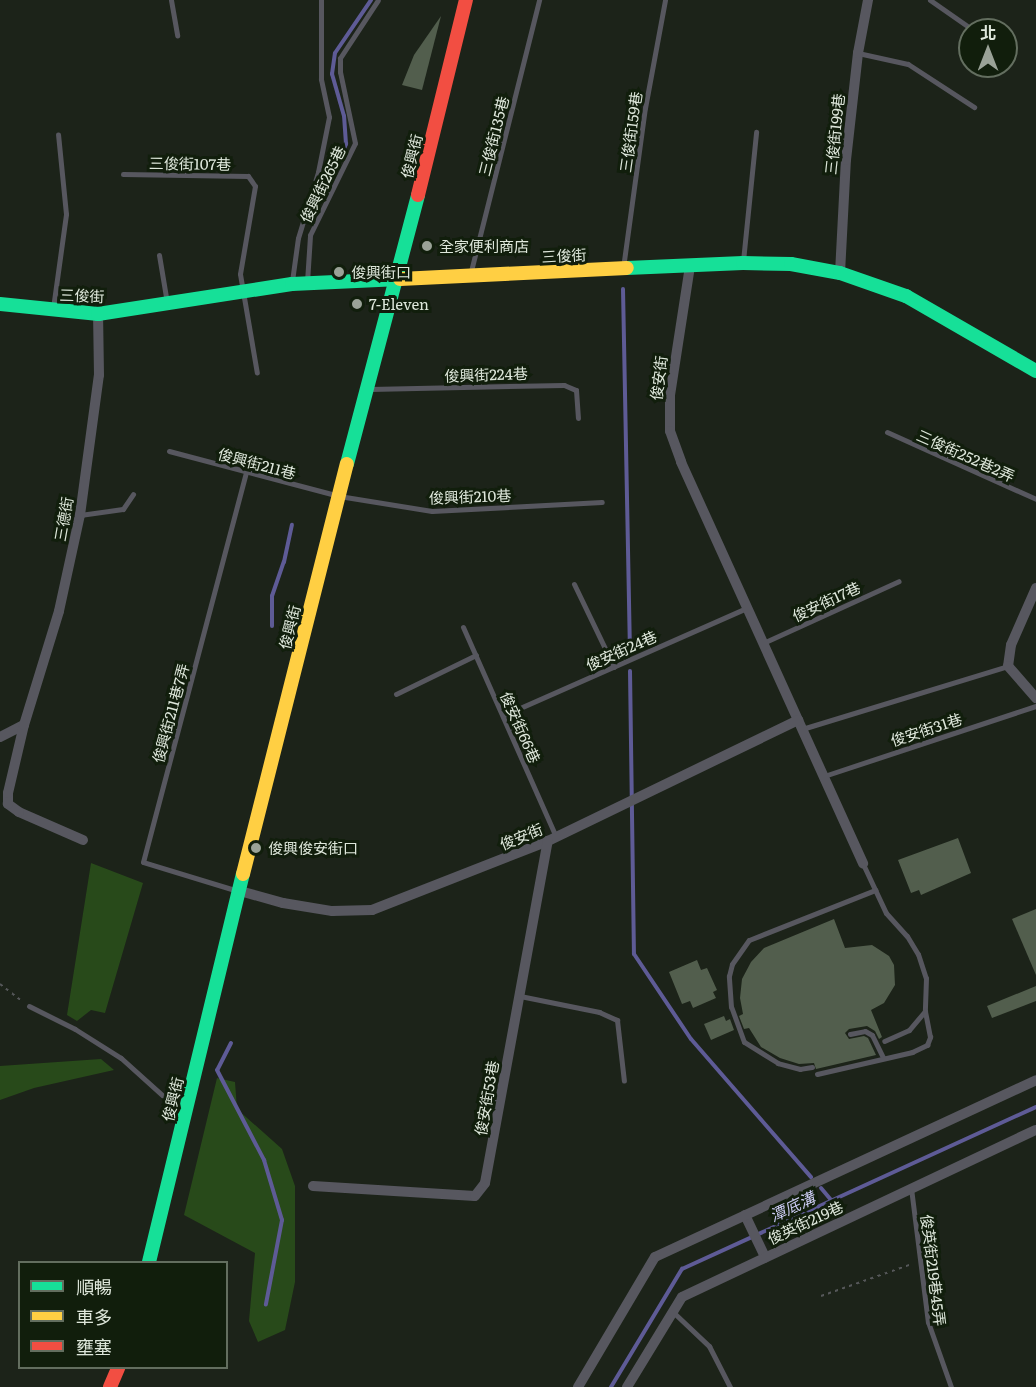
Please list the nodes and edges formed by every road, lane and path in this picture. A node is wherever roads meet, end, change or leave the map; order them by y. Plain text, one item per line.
1 (171, 0) edge
2 (321, 0) edge
3 (378, 0) edge
4 (466, 0) edge
5 (539, 0) edge
6 (665, 0) edge
7 (868, 0) edge
8 (930, 0) edge
9 (958, 20) edge
10 (177, 35) dead end
11 (858, 53) junction
12 (974, 107) dead end
13 (756, 132) dead end
14 (58, 134) dead end
15 (123, 174) dead end
16 (159, 255) dead end
17 (743, 263) junction
18 (690, 266) junction
19 (622, 269) junction
20 (840, 273) junction
21 (470, 277) junction
22 (397, 280) junction
23 (292, 284) junction
24 (307, 284) junction
25 (243, 291) junction
26 (0, 304) edge
27 (167, 305) junction
28 (52, 310) junction
29 (98, 314) junction
30 (1034, 367) edge
31 (257, 373) dead end
32 (368, 390) junction
33 (578, 417) dead end
34 (887, 432) dead end
35 (169, 451) dead end
36 (246, 473) junction
37 (133, 494) dead end
38 (339, 496) junction
39 (1036, 499) edge
40 (603, 502) dead end
41 (80, 515) junction
42 (899, 581) dead end
43 (574, 584) dead end
44 (1036, 588) edge
45 (747, 608) junction
46 (463, 627) dead end
47 (763, 643) junction
48 (476, 655) junction
49 (614, 666) junction
50 (1008, 666) junction
51 (396, 694) dead end
52 (1036, 698) edge
53 (1036, 706) edge
54 (504, 715) junction
55 (800, 724) junction
56 (24, 725) junction
57 (0, 737) edge
58 (823, 776) junction
59 (552, 839) junction
60 (83, 840) dead end
61 (863, 864) joint
62 (875, 890) junction
63 (240, 891) junction
64 (0, 984) edge
65 (520, 996) junction
66 (28, 1006) joint
67 (925, 1011) junction
68 (850, 1034) dead end
69 (884, 1041) dead end
70 (883, 1058) junction
71 (812, 1067) dead end
72 (818, 1074) dead end
73 (1036, 1080) edge
74 (624, 1081) dead end
75 (185, 1116) junction
76 (1036, 1130) edge
77 (313, 1186) dead end
78 (911, 1188) junction
79 (745, 1215) junction
80 (765, 1257) junction
81 (921, 1260) junction
82 (149, 1261) edge
83 (821, 1296) dead end
84 (673, 1312) junction
85 (118, 1369) edge
86 (110, 1387) edge
87 (578, 1387) edge
88 (627, 1387) edge
89 (730, 1387) edge
90 (951, 1387) edge

1 - 10 lane
2 - 23 lane
3 - 24 lane, 俊興街265巷
4 - 22 street, 俊興街
5 - 21 lane, 三俊街135巷
6 - 19 lane, 三俊街159巷
7 - 11 street, 三俊街199巷
8 - 9 lane
11 - 12 lane
11 - 20 street, 三俊街199巷
13 - 17 lane
14 - 28 lane
15 - 25 lane, 三俊街107巷
16 - 27 lane
17 - 18 street, 三俊街
17 - 20 street, 三俊街
18 - 19 street, 三俊街
18 - 45 street, 俊安街
19 - 21 street, 三俊街
20 - 30 street, 三俊街
21 - 22 street, 三俊街
22 - 24 street, 三俊街
22 - 32 street, 俊興街
23 - 24 street, 三俊街
23 - 25 street, 三俊街
25 - 27 street, 三俊街
25 - 31 lane
26 - 28 street, 三俊街
27 - 29 street, 三俊街
28 - 29 street, 三俊街
29 - 41 street, 三德街
32 - 33 lane, 俊興街224巷
32 - 38 street, 俊興街
34 - 39 lane, 三俊街252巷2弄
35 - 36 lane, 俊興街211巷
36 - 38 lane, 俊興街211巷
36 - 63 lane, 俊興街211巷7弄
37 - 41 lane
38 - 40 lane, 俊興街210巷
38 - 63 street, 俊興街
41 - 56 street, 三德街
42 - 47 lane, 俊安街17巷
43 - 49 lane
44 - 50 street
45 - 47 street, 俊安街
45 - 49 lane, 俊安街24巷
46 - 48 lane, 俊安街66巷
47 - 55 street, 俊安街
48 - 51 lane
48 - 54 lane, 俊安街66巷
49 - 54 lane, 俊安街24巷
50 - 52 street
50 - 55 lane
53 - 58 lane, 俊安街31巷
54 - 59 lane, 俊安街66巷
55 - 58 street, 俊安街
55 - 59 street, 俊安街
56 - 57 street
56 - 60 street, 三德街
58 - 61 street, 俊安街
59 - 63 street, 俊安街
59 - 65 street, 俊安街53巷
61 - 62 lane
62 - 67 lane
62 - 71 lane
63 - 75 street, 俊興街
64 - 66 path
65 - 74 lane
65 - 77 street, 俊安街53巷
66 - 75 lane
67 - 69 lane
67 - 70 lane
68 - 70 lane
70 - 72 lane
73 - 79 street
75 - 82 street, 俊興街
76 - 78 street, 俊英街219巷
78 - 80 street, 俊英街219巷
78 - 81 lane, 俊英街219巷45弄
79 - 80 street
79 - 87 street
80 - 84 street, 俊英街219巷
81 - 83 path
81 - 90 lane, 俊英街219巷45弄
84 - 88 street, 俊英街219巷
84 - 89 lane
85 - 86 street

